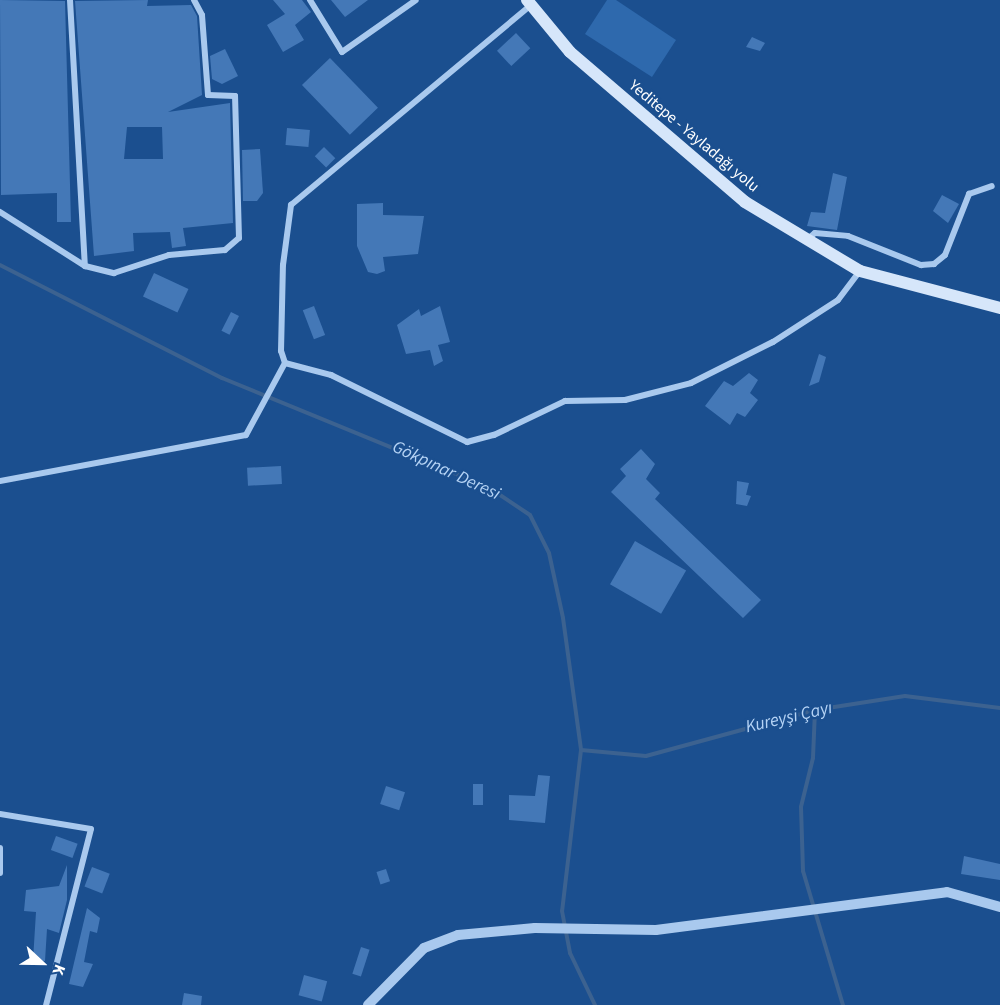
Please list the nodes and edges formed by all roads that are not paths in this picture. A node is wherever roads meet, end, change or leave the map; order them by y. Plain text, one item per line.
1 (70, 0) edge
2 (194, 0) edge
3 (310, 0) edge
4 (416, 0) edge
5 (529, 2) edge
6 (992, 186) dead end
7 (0, 212) edge
8 (807, 239) junction
9 (85, 266) junction
10 (860, 271) junction
11 (1000, 308) edge
12 (285, 363) junction
13 (0, 481) edge
14 (0, 814) edge
15 (0, 848) edge
16 (0, 873) edge
17 (1000, 907) edge
18 (46, 1005) edge
19 (368, 1005) edge

1 - 9 street
2 - 9 street
3 - 4 street
5 - 8 main road, Yeditepe - Yayladağı yolu
5 - 12 street
6 - 8 street
7 - 9 street
8 - 10 main road, Yeditepe - Yayladağı yolu
10 - 11 main road, Yeditepe - Yayladağı yolu
10 - 12 street
12 - 13 street
14 - 18 street
15 - 16 street
17 - 19 street

